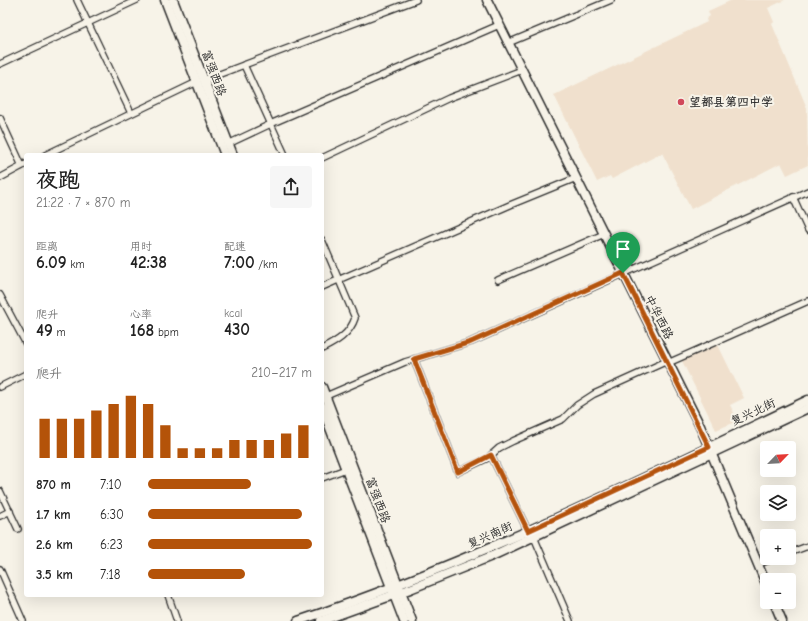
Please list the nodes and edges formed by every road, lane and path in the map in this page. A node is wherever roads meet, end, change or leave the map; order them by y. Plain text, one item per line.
1 (78, 0) edge
2 (137, 0) edge
3 (165, 0) edge
4 (173, 0) edge
5 (416, 0) edge
6 (487, 0) edge
7 (612, 0) edge
8 (88, 22) junction
9 (499, 25) junction
10 (508, 43) junction
11 (0, 64) edge
12 (244, 65) junction
13 (522, 70) junction
14 (200, 81) junction
15 (131, 114) junction
16 (0, 118) edge
17 (271, 124) junction
18 (228, 144) junction
19 (49, 153) edge
20 (224, 153) edge
21 (232, 153) edge
22 (284, 153) edge
23 (324, 157) edge
24 (24, 165) edge
25 (0, 178) edge
26 (576, 178) junction
27 (808, 191) edge
28 (793, 197) junction
29 (808, 230) edge
30 (604, 234) junction
31 (324, 245) edge
32 (623, 273) junction
33 (339, 280) junction
34 (498, 280) dead end
35 (324, 286) edge
36 (0, 295) edge
37 (808, 301) edge
38 (24, 340) edge
39 (324, 348) edge
40 (414, 359) junction
41 (667, 362) junction
42 (24, 375) edge
43 (0, 387) edge
44 (324, 392) edge
45 (326, 396) junction
46 (808, 400) edge
47 (808, 408) edge
48 (324, 412) edge
49 (710, 450) junction
50 (491, 455) junction
51 (346, 469) junction
52 (324, 477) edge
53 (0, 491) edge
54 (10, 511) junction
55 (0, 516) edge
56 (18, 529) dead end
57 (531, 534) junction
58 (808, 546) edge
59 (796, 550) edge
60 (758, 564) joint
61 (0, 569) edge
62 (762, 573) edge
63 (396, 590) junction
64 (169, 597) edge
65 (777, 609) edge
66 (23, 621) edge
67 (177, 621) edge
68 (298, 621) edge
69 (321, 621) edge
70 (404, 621) edge
71 (412, 621) edge
72 (570, 621) edge
73 (782, 621) edge

1 - 8 street
2 - 8 street
3 - 14 main road, 富强西路
4 - 14 main road, 富强西路
5 - 12 street
6 - 9 main road, 中华西路
7 - 10 street
8 - 11 street
8 - 15 street
9 - 10 main road, 中华西路
9 - 17 street
10 - 13 main road, 中华西路
12 - 14 street
12 - 17 street
13 - 23 street
13 - 26 main road, 中华西路
14 - 15 street
14 - 18 main road, 富强西路
14 - 20 main road, 富强西路
15 - 19 street
16 - 24 street
17 - 18 street
17 - 22 street
18 - 21 main road, 富强西路
24 - 25 street
26 - 30 main road, 中华西路
26 - 33 street
27 - 28 street
28 - 29 street
28 - 32 street
30 - 32 main road, 中华西路
30 - 34 street
31 - 33 street
32 - 40 street
32 - 41 main road, 中华西路
33 - 35 street
33 - 39 street
36 - 38 street
37 - 41 street
40 - 45 street
40 - 50 street
41 - 49 main road, 中华西路
41 - 50 street
42 - 43 street
44 - 45 main road, 富强西路
45 - 63 main road, 富强西路
46 - 49 main road, 复兴北街
47 - 49 main road, 复兴北街
48 - 51 main road, 富强西路
49 - 57 main road, 复兴南街
49 - 60 main road, 中华西路
50 - 57 street
51 - 52 street
51 - 63 main road, 富强西路
53 - 54 street
54 - 55 street
54 - 56 street
57 - 63 main road, 复兴南街
57 - 72 street
58 - 59 street
60 - 62 main road, 中华西路
61 - 66 street
63 - 68 main road, 复兴南街
63 - 69 main road, 复兴南街
63 - 70 main road, 富强西路
63 - 71 main road, 富强西路
64 - 67 street
65 - 73 main road

